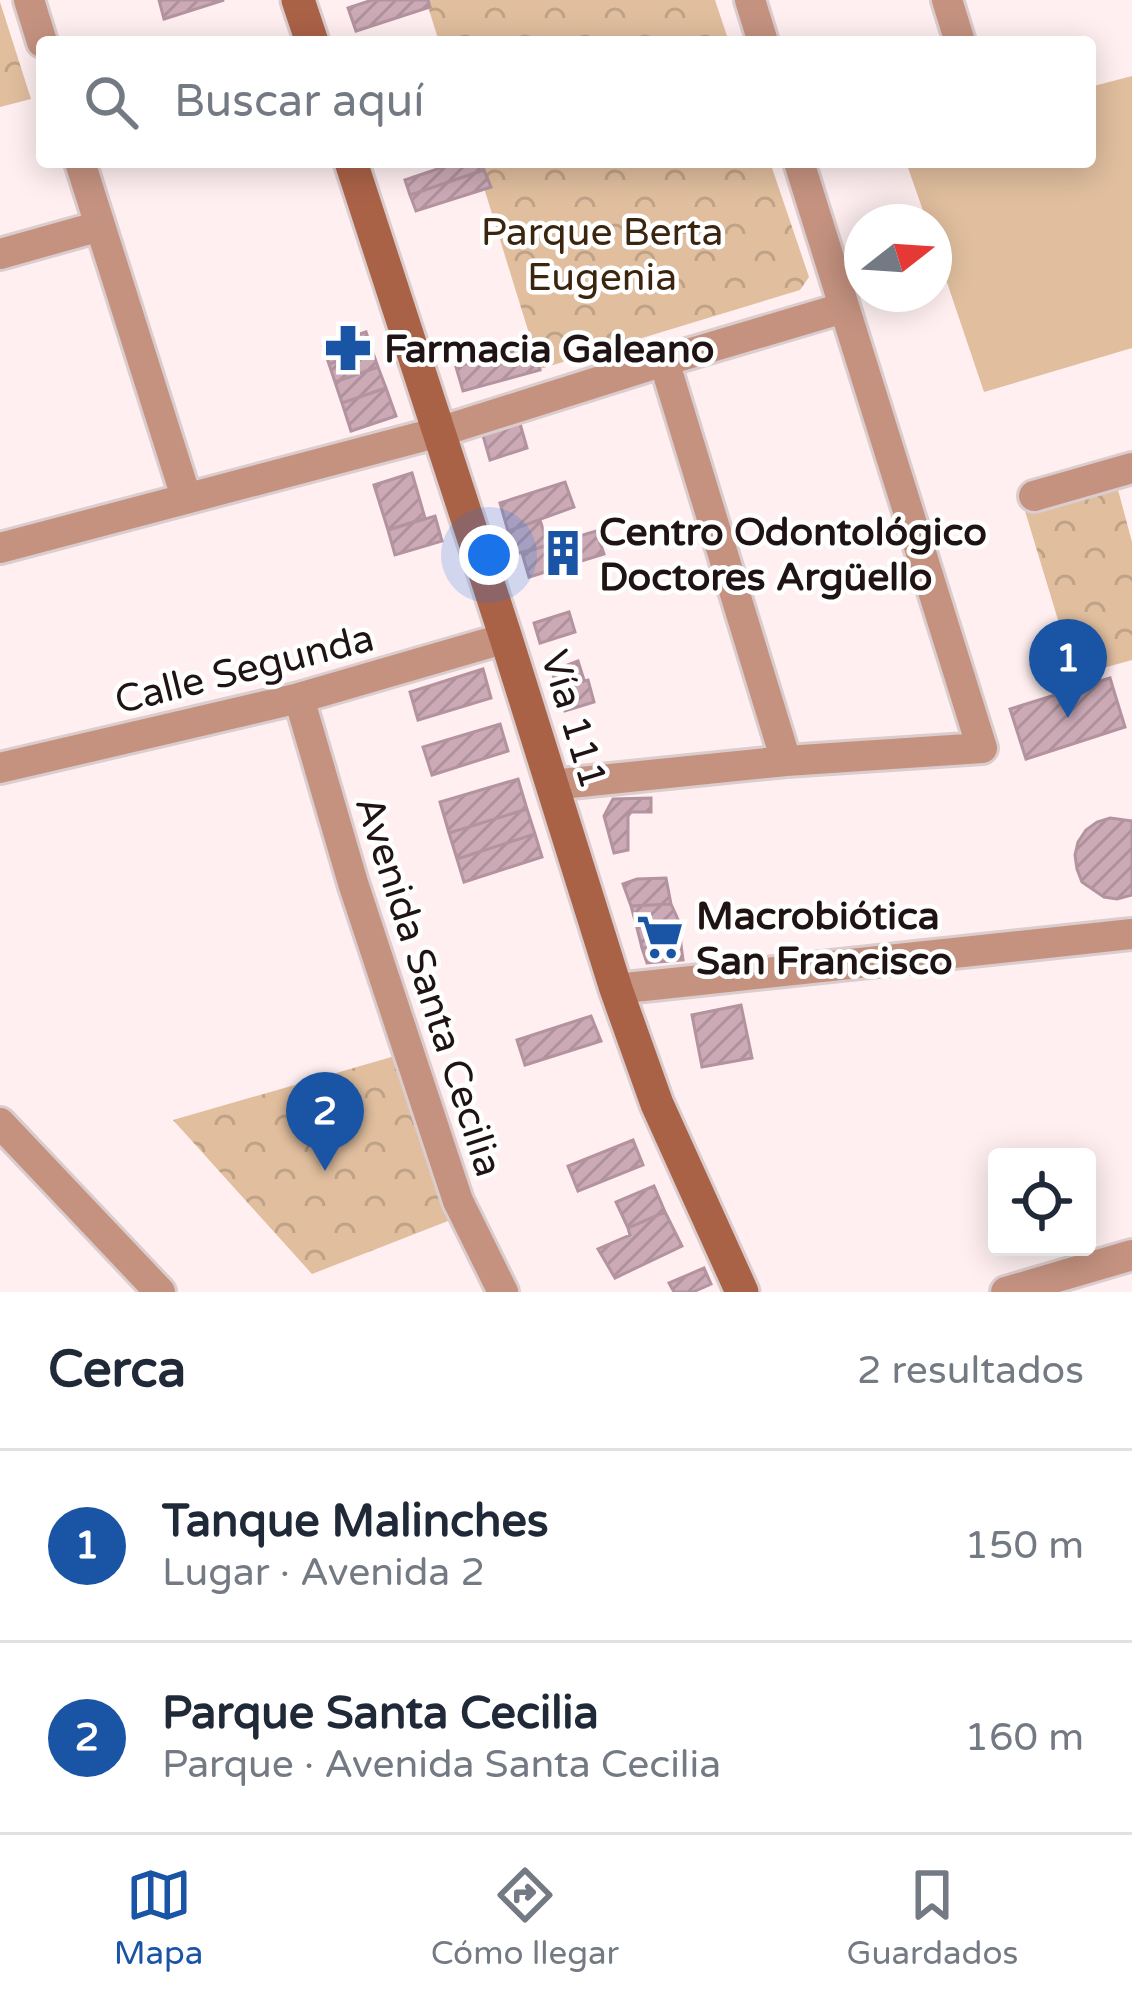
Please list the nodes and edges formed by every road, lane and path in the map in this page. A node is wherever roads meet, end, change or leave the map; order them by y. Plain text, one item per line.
1 (29, 0) edge
2 (298, 0) edge
3 (750, 0) edge
4 (947, 0) edge
5 (40, 36) edge
6 (310, 36) edge
7 (761, 36) edge
8 (958, 36) edge
9 (82, 168) edge
10 (353, 168) edge
11 (801, 168) edge
12 (100, 226) junction
13 (0, 254) edge
14 (843, 308) junction
15 (664, 361) junction
16 (439, 432) junction
17 (1132, 468) edge
18 (1034, 496) dead end
19 (186, 497) junction
20 (0, 548) edge
21 (506, 638) junction
22 (299, 698) junction
23 (786, 761) junction
24 (0, 768) edge
25 (551, 785) junction
26 (1132, 934) edge
27 (616, 989) junction
28 (0, 1093) edge
29 (9, 1132) edge
30 (1132, 1255) edge
31 (160, 1292) edge
32 (503, 1292) edge
33 (742, 1292) edge
34 (1006, 1292) edge

1 - 5 street
2 - 6 main road
3 - 7 street
4 - 8 street
9 - 12 street
10 - 16 main road, Vía 111
11 - 14 street
12 - 13 street
12 - 19 street
14 - 15 street
14 - 23 street
15 - 16 street
15 - 23 street
16 - 19 street
16 - 21 main road, Vía 111
17 - 18 street
19 - 20 street
21 - 22 street, Calle Segunda
21 - 25 main road, Vía 111
22 - 24 street, Calle Segunda
22 - 32 street, Avenida Santa Cecilia
23 - 25 street
25 - 27 main road, Vía 111
26 - 27 street
27 - 33 main road, Vía 111
28 - 29 street
29 - 31 street
30 - 34 street

